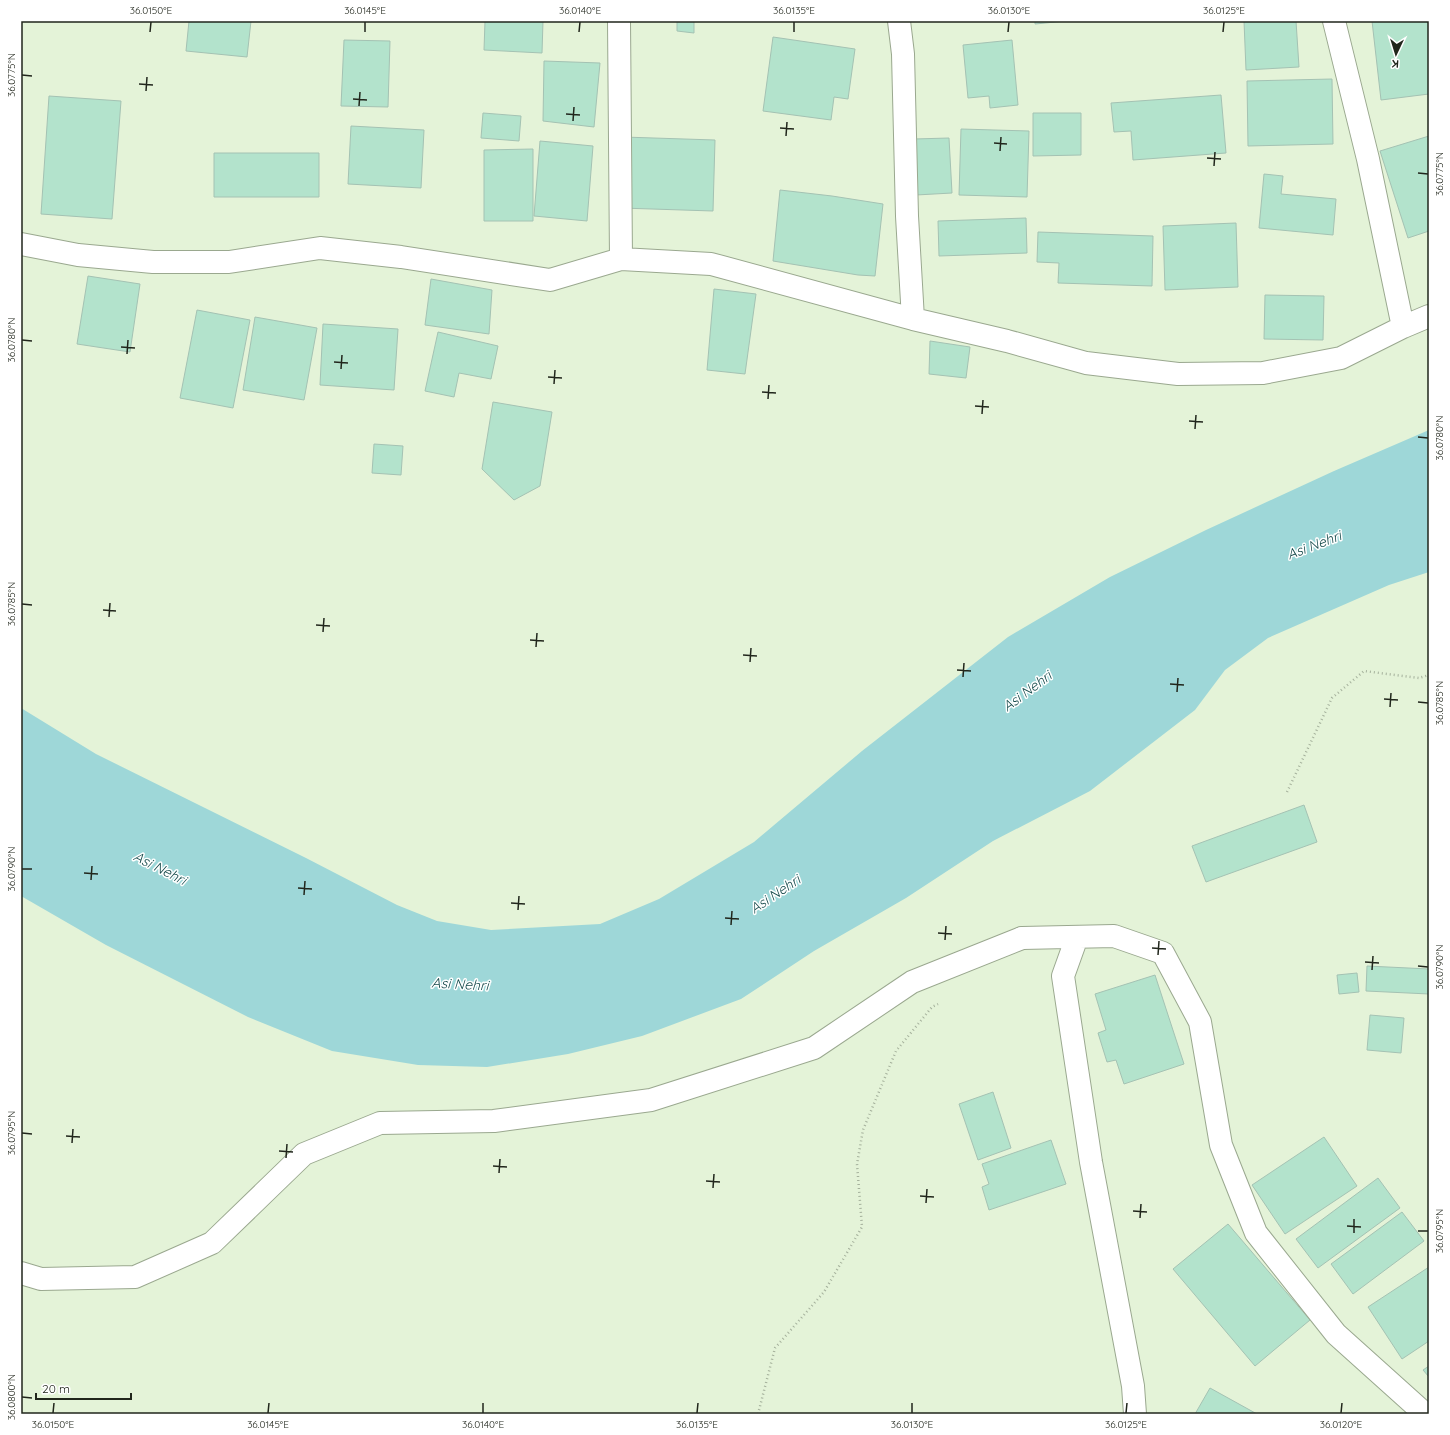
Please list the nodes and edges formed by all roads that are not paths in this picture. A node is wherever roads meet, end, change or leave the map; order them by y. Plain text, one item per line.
1 (619, 21) edge
2 (899, 21) edge
3 (1334, 21) edge
4 (21, 244) edge
5 (621, 259) junction
6 (1429, 316) edge
7 (913, 319) junction
8 (1403, 327) junction
9 (1077, 937) junction
10 (21, 1273) edge
11 (1135, 1414) edge
12 (1425, 1414) edge

1 - 5 street
2 - 7 street
3 - 8 street
4 - 5 street
5 - 7 street
6 - 8 street
7 - 8 street
9 - 10 street
9 - 11 street
9 - 12 street

